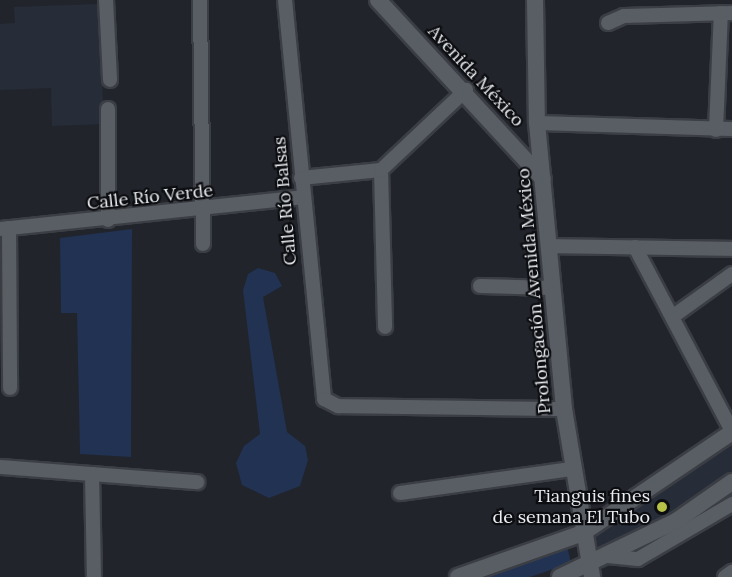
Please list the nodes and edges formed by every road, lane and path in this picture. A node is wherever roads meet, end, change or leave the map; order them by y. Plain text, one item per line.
1 (106, 0) edge
2 (200, 0) edge
3 (285, 0) edge
4 (378, 0) edge
5 (535, 0) edge
6 (726, 13) edge
7 (608, 23) dead end
8 (110, 80) dead end
9 (466, 90) junction
10 (108, 109) dead end
11 (537, 123) junction
12 (732, 129) edge
13 (716, 130) junction
14 (381, 170) junction
15 (301, 178) junction
16 (544, 180) junction
17 (302, 197) junction
18 (202, 210) junction
19 (108, 220) junction
20 (4, 228) edge
21 (202, 244) dead end
22 (551, 246) junction
23 (635, 247) junction
24 (732, 249) edge
25 (732, 274) edge
26 (480, 286) dead end
27 (553, 288) junction
28 (672, 317) junction
29 (385, 327) dead end
30 (10, 388) dead end
31 (564, 409) junction
32 (732, 431) edge
33 (0, 467) edge
34 (571, 469) junction
35 (92, 474) junction
36 (197, 482) dead end
37 (732, 482) edge
38 (400, 493) dead end
39 (732, 504) edge
40 (583, 534) junction
41 (608, 556) junction
42 (591, 571) edge
43 (94, 577) edge
44 (458, 577) edge
45 (560, 577) edge

1 - 8 street
2 - 18 street
3 - 15 street, Calle Río Balsas
4 - 9 street, Avenida México
5 - 11 street, Prolongación Avenida México
6 - 7 street
6 - 13 street
9 - 14 street
9 - 16 street, Avenida México
10 - 19 street
11 - 13 street
11 - 16 street, Prolongación Avenida México
12 - 13 street
14 - 15 street
14 - 29 street
15 - 17 street, Calle Río Balsas
16 - 22 street, Prolongación Avenida México
17 - 18 street, Calle Río Verde
17 - 31 street, Calle Río Balsas
18 - 19 street, Calle Río Verde
18 - 21 street
19 - 20 street, Calle Río Verde
20 - 30 street
22 - 23 street
22 - 27 street, Prolongación Avenida México
23 - 24 street
23 - 28 street
25 - 28 street
26 - 27 street
27 - 31 street, Prolongación Avenida México
28 - 32 street
31 - 34 street, Prolongación Avenida México
32 - 40 street
33 - 35 street
34 - 38 street
34 - 40 street, Prolongación Avenida México
35 - 36 street
35 - 43 street
37 - 41 street
39 - 41 street
40 - 42 street, Prolongación Avenida México
40 - 44 street
41 - 42 street
42 - 45 street

